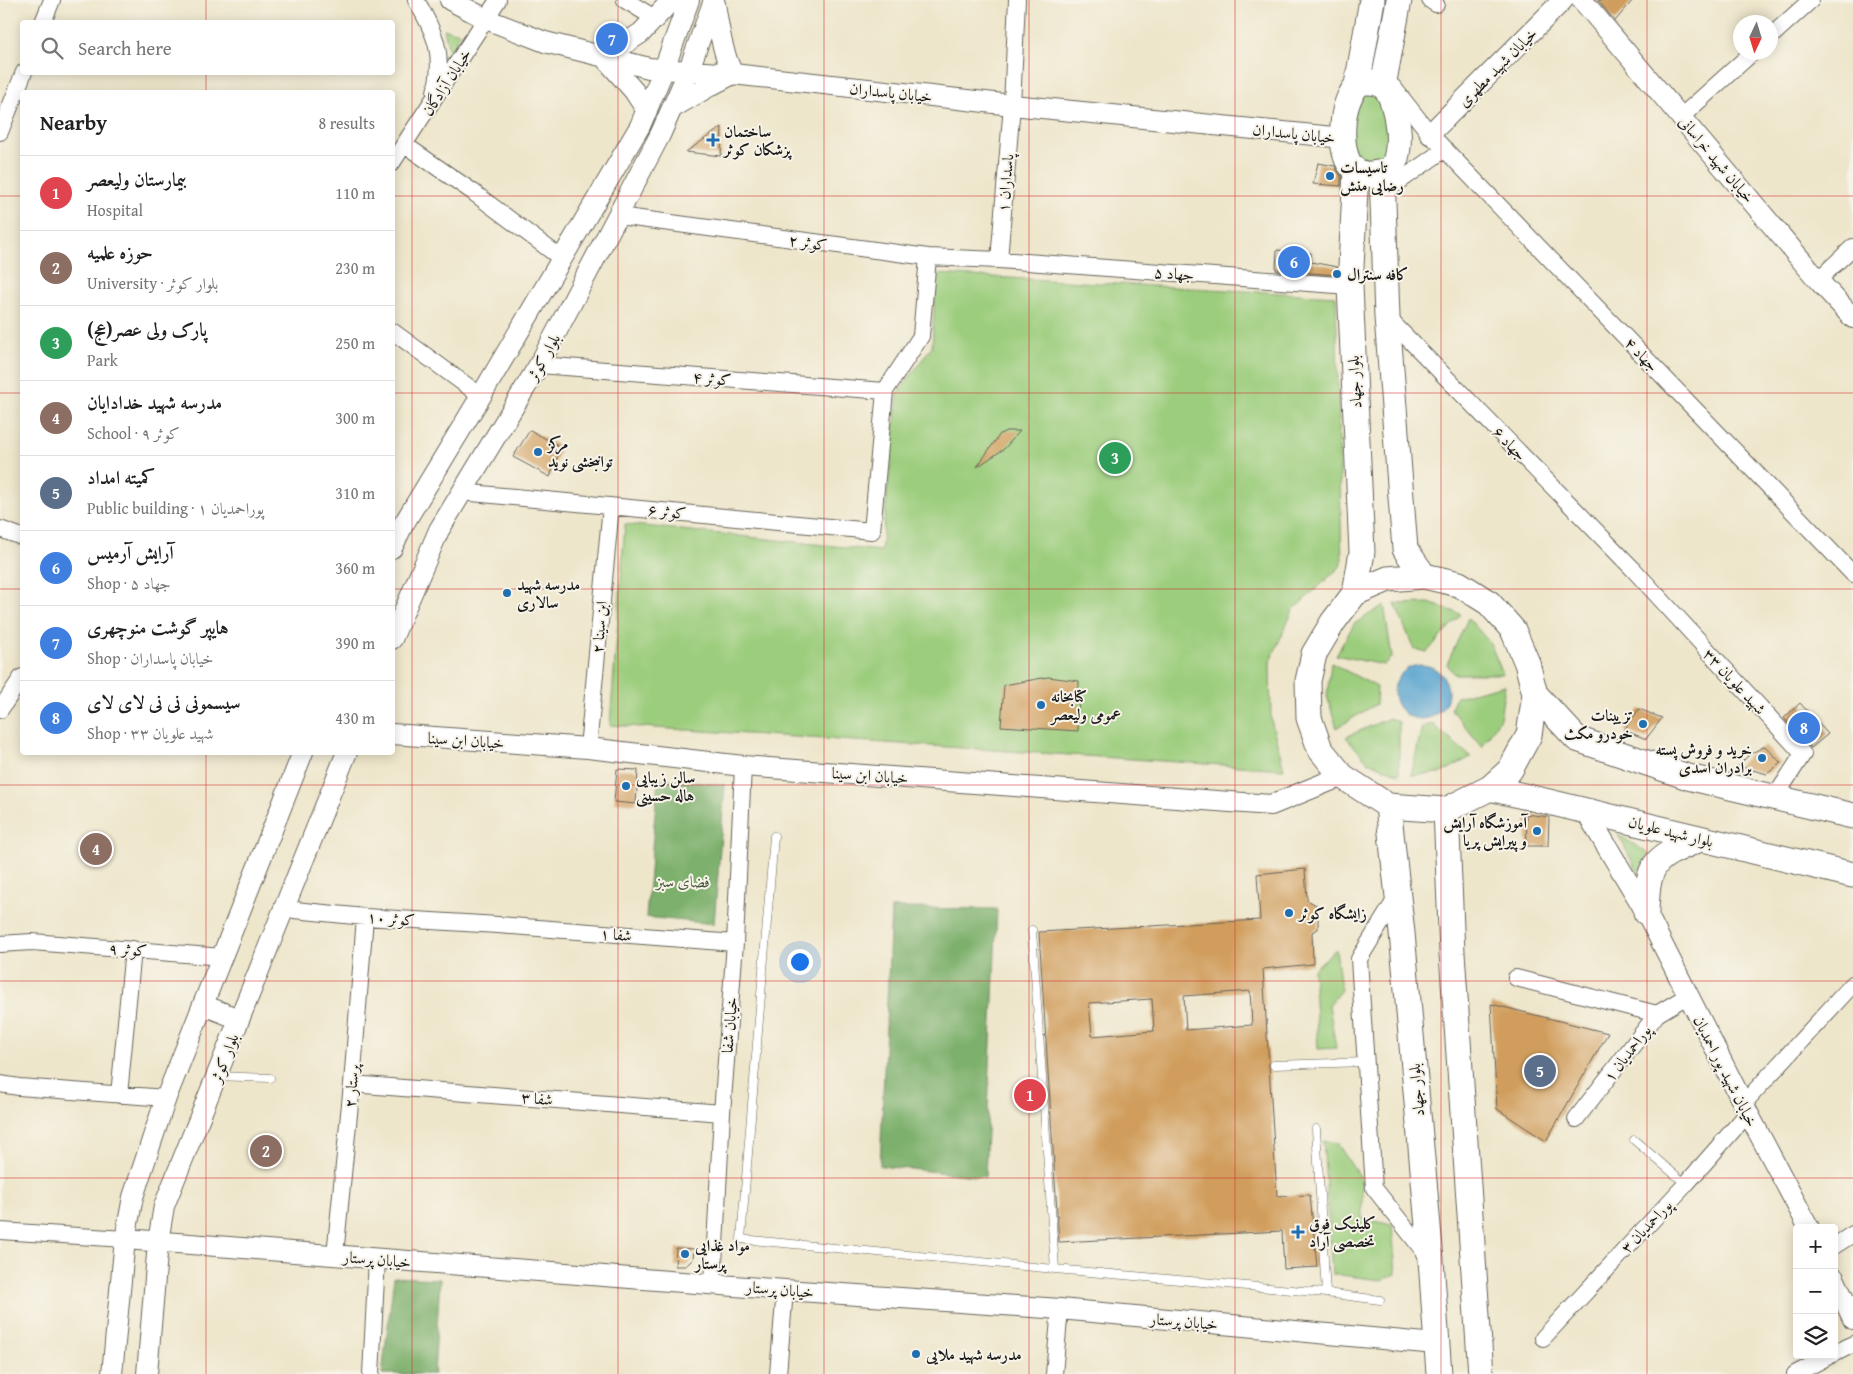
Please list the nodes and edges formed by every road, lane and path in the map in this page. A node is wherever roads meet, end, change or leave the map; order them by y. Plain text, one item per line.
1 (52, 0) edge
2 (416, 0) edge
3 (450, 0) edge
4 (498, 0) edge
5 (625, 0) edge
6 (672, 0) edge
7 (690, 0) edge
8 (714, 0) edge
9 (1017, 0) edge
10 (1372, 0) edge
11 (1399, 0) edge
12 (1563, 0) edge
13 (1582, 0) edge
14 (1811, 0) edge
15 (656, 18) junction
16 (486, 19) junction
17 (45, 20) edge
18 (1778, 30) edge
19 (604, 57) junction
20 (1744, 60) edge
21 (664, 69) junction
22 (688, 72) junction
23 (733, 74) junction
24 (23, 75) edge
25 (1384, 80) junction
26 (1357, 85) junction
27 (432, 103) junction
28 (1012, 105) junction
29 (672, 108) junction
30 (1682, 116) junction
31 (643, 119) junction
32 (0, 132) edge
33 (1430, 134) junction
34 (660, 135) junction
35 (1344, 138) junction
36 (405, 145) junction
37 (1445, 149) junction
38 (395, 159) edge
39 (1356, 171) junction
40 (1382, 183) junction
41 (618, 216) junction
42 (1853, 247) edge
43 (928, 257) junction
44 (561, 258) junction
45 (999, 260) junction
46 (1818, 280) junction
47 (1350, 286) junction
48 (1387, 316) junction
49 (1853, 318) edge
50 (395, 333) edge
51 (539, 365) junction
52 (886, 391) junction
53 (481, 396) junction
54 (461, 492) junction
55 (611, 506) junction
56 (398, 522) edge
57 (0, 529) edge
58 (395, 535) edge
59 (20, 536) edge
60 (1633, 569) joint
61 (1853, 574) edge
62 (1424, 576) junction
63 (1355, 593) junction
64 (395, 632) edge
65 (20, 680) edge
66 (1535, 694) junction
67 (0, 710) edge
68 (395, 734) edge
69 (588, 748) junction
70 (302, 755) edge
71 (347, 755) edge
72 (743, 766) junction
73 (1342, 776) junction
74 (1490, 788) junction
75 (1775, 797) junction
76 (1388, 806) junction
77 (1446, 810) junction
78 (1585, 810) junction
79 (1853, 816) edge
80 (774, 836) dead end
81 (1700, 839) junction
82 (1853, 875) edge
83 (1396, 897) junction
84 (284, 909) junction
85 (1646, 912) junction
86 (365, 917) junction
87 (498, 925) joint
88 (1032, 930) dead end
89 (735, 943) junction
90 (0, 944) edge
91 (133, 949) junction
92 (223, 957) junction
93 (1516, 978) dead end
94 (1853, 984) edge
95 (1687, 996) junction
96 (203, 1006) junction
97 (1657, 1014) junction
98 (239, 1019) junction
99 (1365, 1062) junction
100 (1274, 1065) dead end
101 (218, 1076) junction
102 (270, 1078) dead end
103 (0, 1084) edge
104 (352, 1084) junction
105 (119, 1095) junction
106 (166, 1098) junction
107 (1746, 1108) junction
108 (722, 1113) junction
109 (1576, 1119) dead end
110 (1316, 1128) dead end
111 (1634, 1140) dead end
112 (1686, 1184) junction
113 (1807, 1224) edge
114 (0, 1231) edge
115 (1853, 1234) edge
116 (125, 1239) junction
117 (158, 1242) junction
118 (1838, 1243) edge
119 (335, 1256) junction
120 (377, 1259) junction
121 (1431, 1260) junction
122 (1055, 1269) junction
123 (713, 1283) junction
124 (1838, 1287) edge
125 (785, 1290) junction
126 (1326, 1294) junction
127 (1380, 1300) dead end
128 (1060, 1309) junction
129 (1853, 1319) edge
130 (1543, 1338) dead end
131 (1436, 1344) junction
132 (1853, 1344) edge
133 (1838, 1352) edge
134 (1824, 1359) edge
135 (112, 1374) edge
136 (147, 1374) edge
137 (371, 1374) edge
138 (778, 1374) edge
139 (1054, 1374) edge
140 (1439, 1374) edge
141 (1481, 1374) edge
142 (1795, 1374) edge

1 - 17 street
2 - 27 street
3 - 16 street, خیابان پاسداران
4 - 16 street, خیابان آزادگان
5 - 15 street
6 - 15 street
7 - 21 street, بلوار کوثر
8 - 22 street, بلوار کوثر
8 - 23 street
9 - 28 street, پاسداران ۱
10 - 26 main road
11 - 25 main road
12 - 33 street, خیابان شهید مطهری
13 - 30 street, خیابان شهید خراسانی
14 - 18 street
15 - 19 street
16 - 19 street, خیابان پاسداران
16 - 27 street, خیابان آزادگان
19 - 21 street, خیابان پاسداران
19 - 31 street
20 - 30 street
21 - 22 street, خیابان پاسداران
21 - 31 street, بلوار کوثر
22 - 23 street, خیابان پاسداران
22 - 29 street, بلوار کوثر
23 - 28 street, خیابان پاسداران
23 - 29 street
24 - 32 street
25 - 26 main road
25 - 33 street, جهاد ۴
25 - 40 main road
26 - 35 main road
27 - 36 street, خیابان آزادگان
28 - 35 street, خیابان پاسداران
28 - 45 street, پاسداران ۱
29 - 34 street, بلوار کوثر
30 - 46 street, خیابان شهید خراسانی
31 - 34 street
31 - 44 street, بلوار کوثر
33 - 37 street, جهاد ۴
34 - 41 street, بلوار کوثر
35 - 39 main road
36 - 38 street, خیابان آزادگان
36 - 44 street
37 - 40 street
37 - 61 street, جهاد ۴
39 - 40 main road
39 - 47 main road, بلوار جهاد
40 - 48 main road
41 - 43 street, کوثر ۲
41 - 51 street, بلوار کوثر
42 - 46 street
43 - 45 street, کوثر ۲
43 - 52 street
44 - 53 street, بلوار کوثر
45 - 47 street, جهاد ۵
46 - 49 street, خیابان شهید خراسانی
47 - 63 main road, بلوار جهاد
48 - 60 street, جهاد ۶
48 - 62 main road
50 - 53 street
51 - 52 street, کوثر ۴
51 - 54 street, بلوار کوثر
52 - 55 street, کوثر ۶
53 - 56 street, بلوار کوثر
54 - 55 street, کوثر ۶
54 - 64 street, بلوار کوثر
55 - 69 street, ابن سینا ۲
56 - 58 street, بلوار کوثر
57 - 59 street
60 - 75 street, شهید علویان ۳۳
62 - 63 main road
62 - 66 main road
63 - 73 main road
65 - 67 street
66 - 74 main road
66 - 75 main road
68 - 69 street, خیابان ابن سینا
69 - 72 street, خیابان ابن سینا
70 - 92 street
71 - 84 street, بلوار کوثر
72 - 73 street, خیابان ابن سینا
72 - 89 street, خیابان شفا
73 - 76 main road
74 - 77 main road
74 - 78 main road, بلوار شهید علویان
75 - 79 main road
76 - 77 main road
76 - 83 main road, بلوار جهاد
77 - 141 main road
78 - 81 main road, بلوار شهید علویان
78 - 85 street, خیابان شهید پور احمدیان
80 - 122 lane
81 - 82 main road, بلوار شهید علویان
81 - 85 main road
83 - 99 street
83 - 121 main road, بلوار جهاد
84 - 86 street, کوثر ۱۰
84 - 98 street, بلوار کوثر
85 - 95 street, خیابان شهید پور احمدیان
86 - 87 street, کوثر ۱۰
86 - 104 street, پرستار ۲
87 - 89 street, شفا ۱
88 - 122 lane
89 - 108 street, خیابان شفا
90 - 91 street, کوثر ۹
91 - 92 street, کوثر ۹
91 - 105 street
92 - 96 street
93 - 97 street
94 - 107 street, پوراحمدیان ۳
95 - 97 street, پوراحمدیان ۱
95 - 107 street, خیابان شهید پور احمدیان
96 - 98 street
96 - 106 street
97 - 109 street, پوراحمدیان ۱
98 - 101 street, بلوار کوثر
99 - 100 lane
99 - 121 street
101 - 102 lane
101 - 117 street, بلوار کوثر
103 - 105 street
104 - 108 street, شفا ۳
104 - 119 street, پرستار ۲
105 - 106 street
106 - 116 street
107 - 112 street, پوراحمدیان ۳
107 - 113 street, خیابان شهید پور احمدیان
108 - 123 street, خیابان شفا
110 - 126 lane
111 - 112 lane
112 - 130 street, پوراحمدیان ۳
114 - 116 street
115 - 118 street
116 - 117 street, خیابان پرستار
116 - 135 street
117 - 119 street, خیابان پرستار
117 - 136 street, بلوار کوثر
119 - 120 street, خیابان پرستار
120 - 123 street, خیابان پرستار
120 - 137 street
121 - 131 main road, بلوار جهاد
122 - 126 lane
123 - 125 street, خیابان پرستار
124 - 129 street
125 - 128 street, خیابان پرستار
125 - 138 street
126 - 127 lane
128 - 131 street, خیابان پرستار
128 - 139 street
131 - 140 main road, بلوار جهاد
132 - 133 street
134 - 142 street

